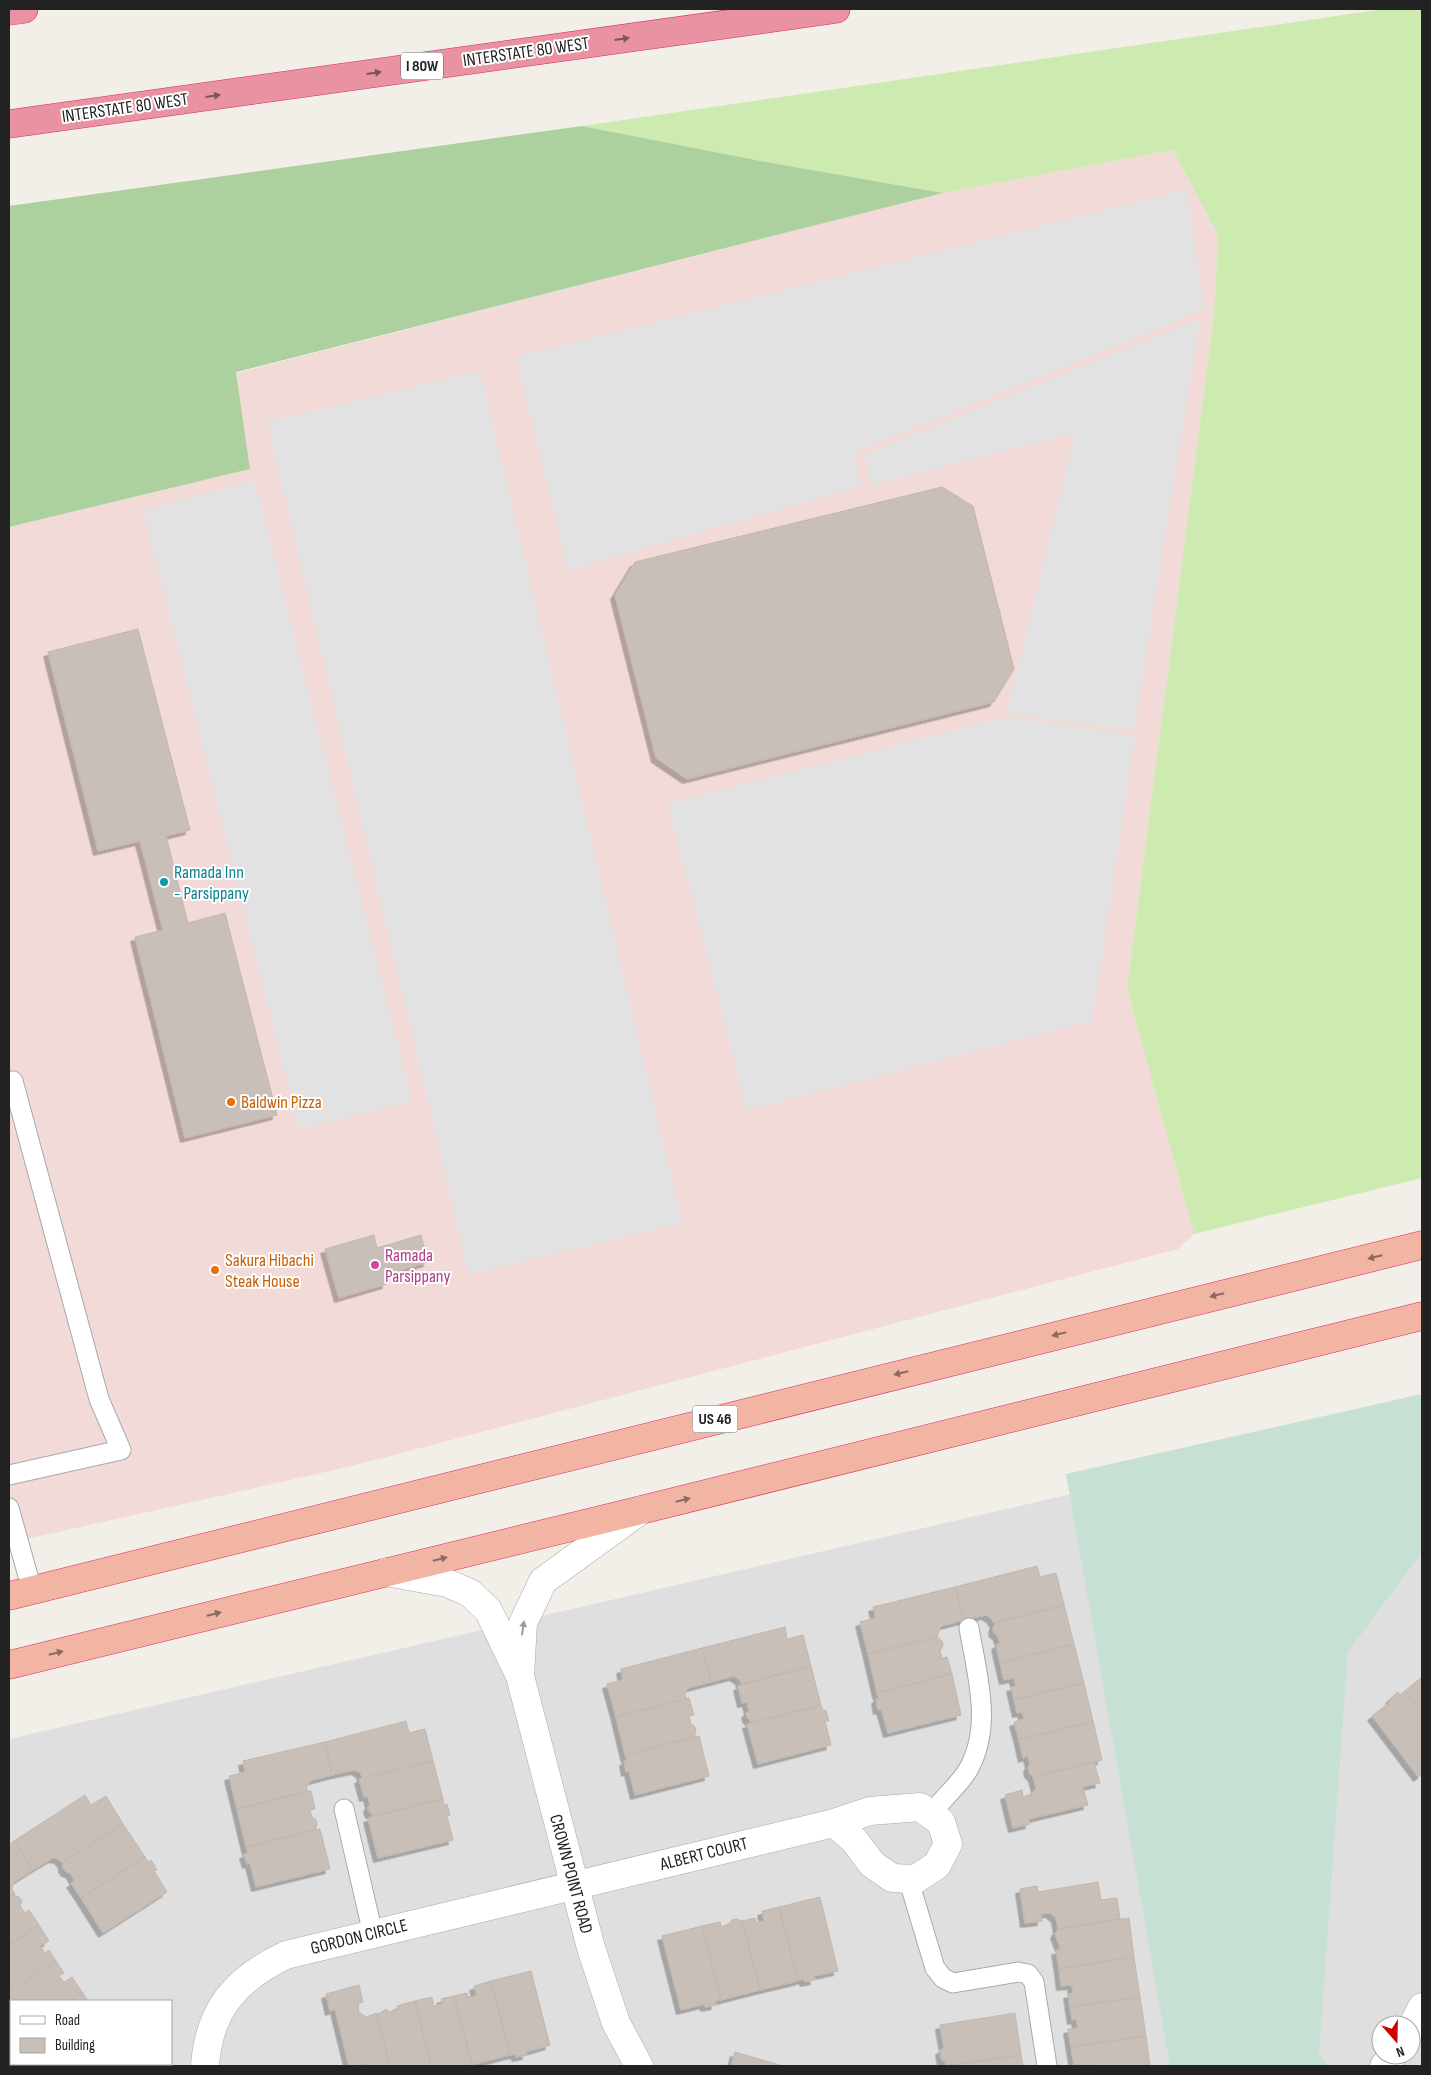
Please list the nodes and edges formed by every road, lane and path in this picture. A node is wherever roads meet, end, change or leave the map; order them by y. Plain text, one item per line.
1 (24, 9) edge
2 (836, 9) edge
3 (9, 11) edge
4 (9, 124) edge
5 (13, 1081) dead end
6 (1422, 1245) edge
7 (1422, 1316) edge
8 (9, 1475) edge
9 (9, 1508) edge
10 (641, 1510) junction
11 (386, 1572) junction
12 (20, 1593) edge
13 (969, 1628) dead end
14 (9, 1665) edge
15 (520, 1676) junction
16 (344, 1808) dead end
17 (930, 1814) junction
18 (834, 1823) junction
19 (908, 1878) junction
20 (574, 1886) junction
21 (373, 1934) junction
22 (205, 2066) edge
23 (639, 2066) edge
24 (1047, 2066) edge

1 - 3 highway
4 -> 2 highway, INTERSTATE 80 WEST / I 80W
5 - 8 lane
6 -> 12 highway, US 46
10 -> 7 highway
9 - 12 lane
11 -> 10 highway
15 -> 10 street, CROWN POINT ROAD
14 -> 11 highway
11 - 15 street, CROWN POINT ROAD
13 - 17 lane
15 - 20 street, CROWN POINT ROAD
16 - 21 lane
17 - 18 street, ALBERT COURT
17 - 19 street
18 - 19 street
18 - 20 street, ALBERT COURT
19 - 24 lane
20 - 21 street, GORDON CIRCLE
20 - 23 street, CROWN POINT ROAD
21 - 22 street, GORDON CIRCLE

